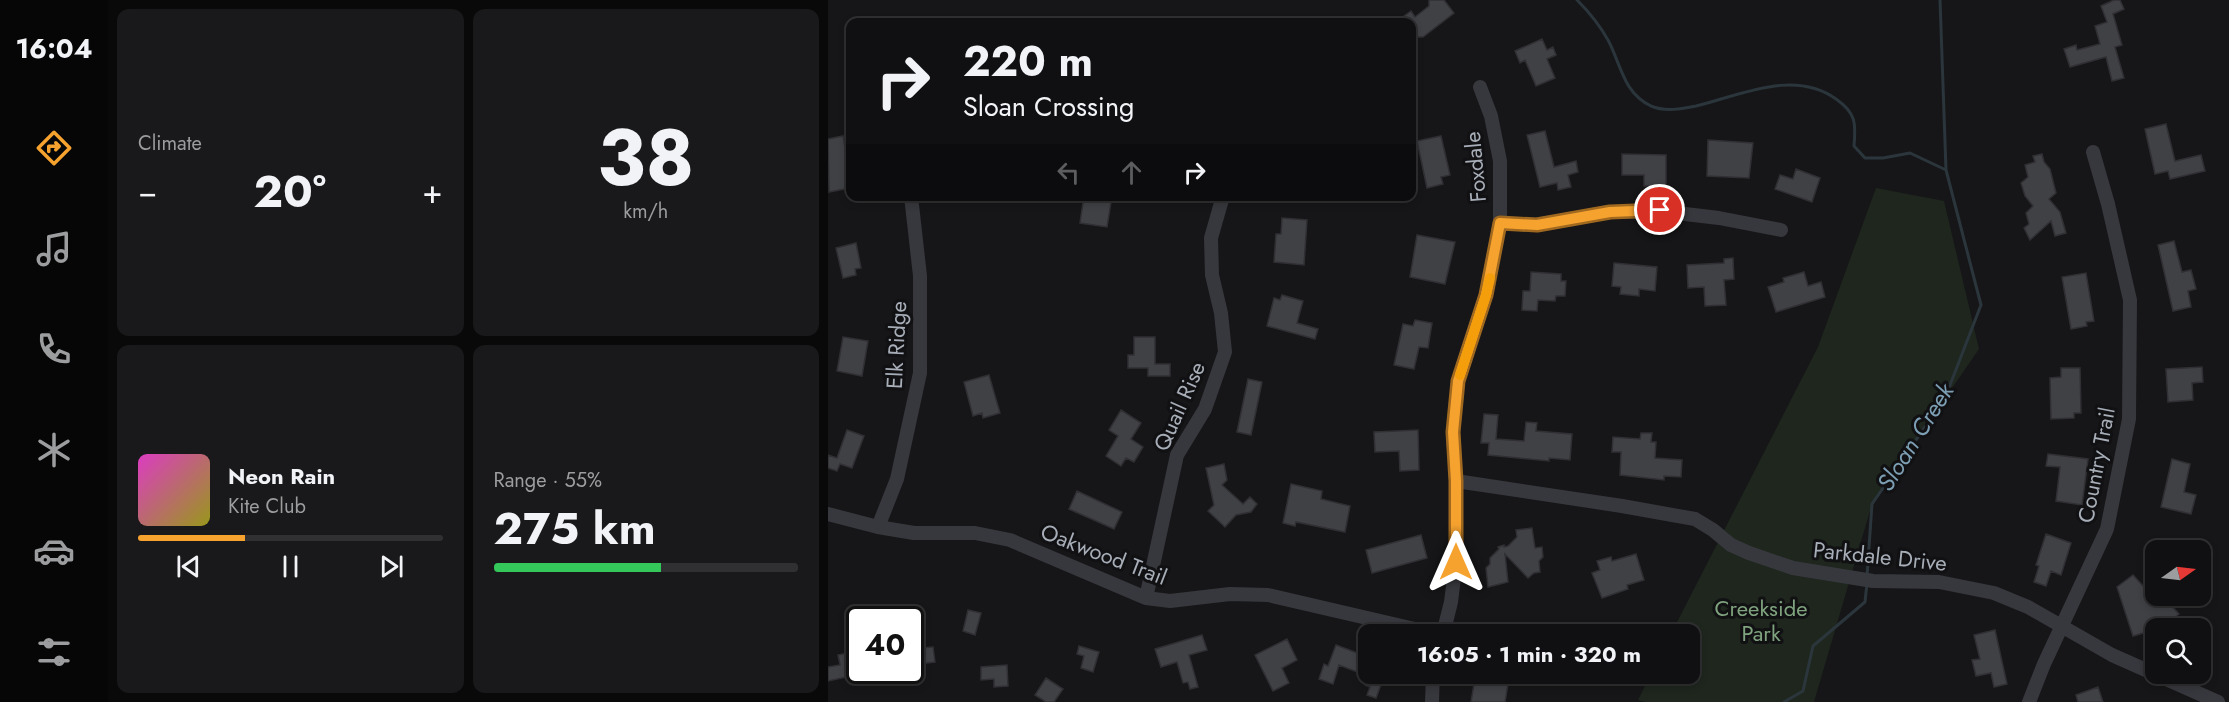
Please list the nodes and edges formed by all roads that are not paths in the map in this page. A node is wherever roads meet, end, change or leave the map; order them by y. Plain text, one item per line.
1 (1480, 87) dead end
2 (2093, 152) dead end
3 (912, 201) edge
4 (1222, 201) edge
5 (1500, 223) junction
6 (1781, 230) dead end
7 (1456, 481) junction
8 (828, 514) edge
9 (878, 527) junction
10 (1146, 598) junction
11 (1393, 624) edge
12 (1446, 624) edge
13 (2063, 626) junction
14 (1433, 684) edge
15 (1432, 702) edge
16 (2029, 702) edge
17 (2217, 702) edge

1 - 5 street, Foxdale
2 - 13 street, Country Trail
3 - 9 street, Elk Ridge
4 - 10 street, Quail Rise
5 - 6 street
5 - 7 street, Foxdale
7 - 12 street, Foxdale
7 - 13 street, Parkdale Drive
8 - 9 street, Oakwood Trail
9 - 10 street, Oakwood Trail
10 - 11 street, Oakwood Trail
13 - 16 street, Country Trail
13 - 17 street, Parkdale Drive
14 - 15 street

